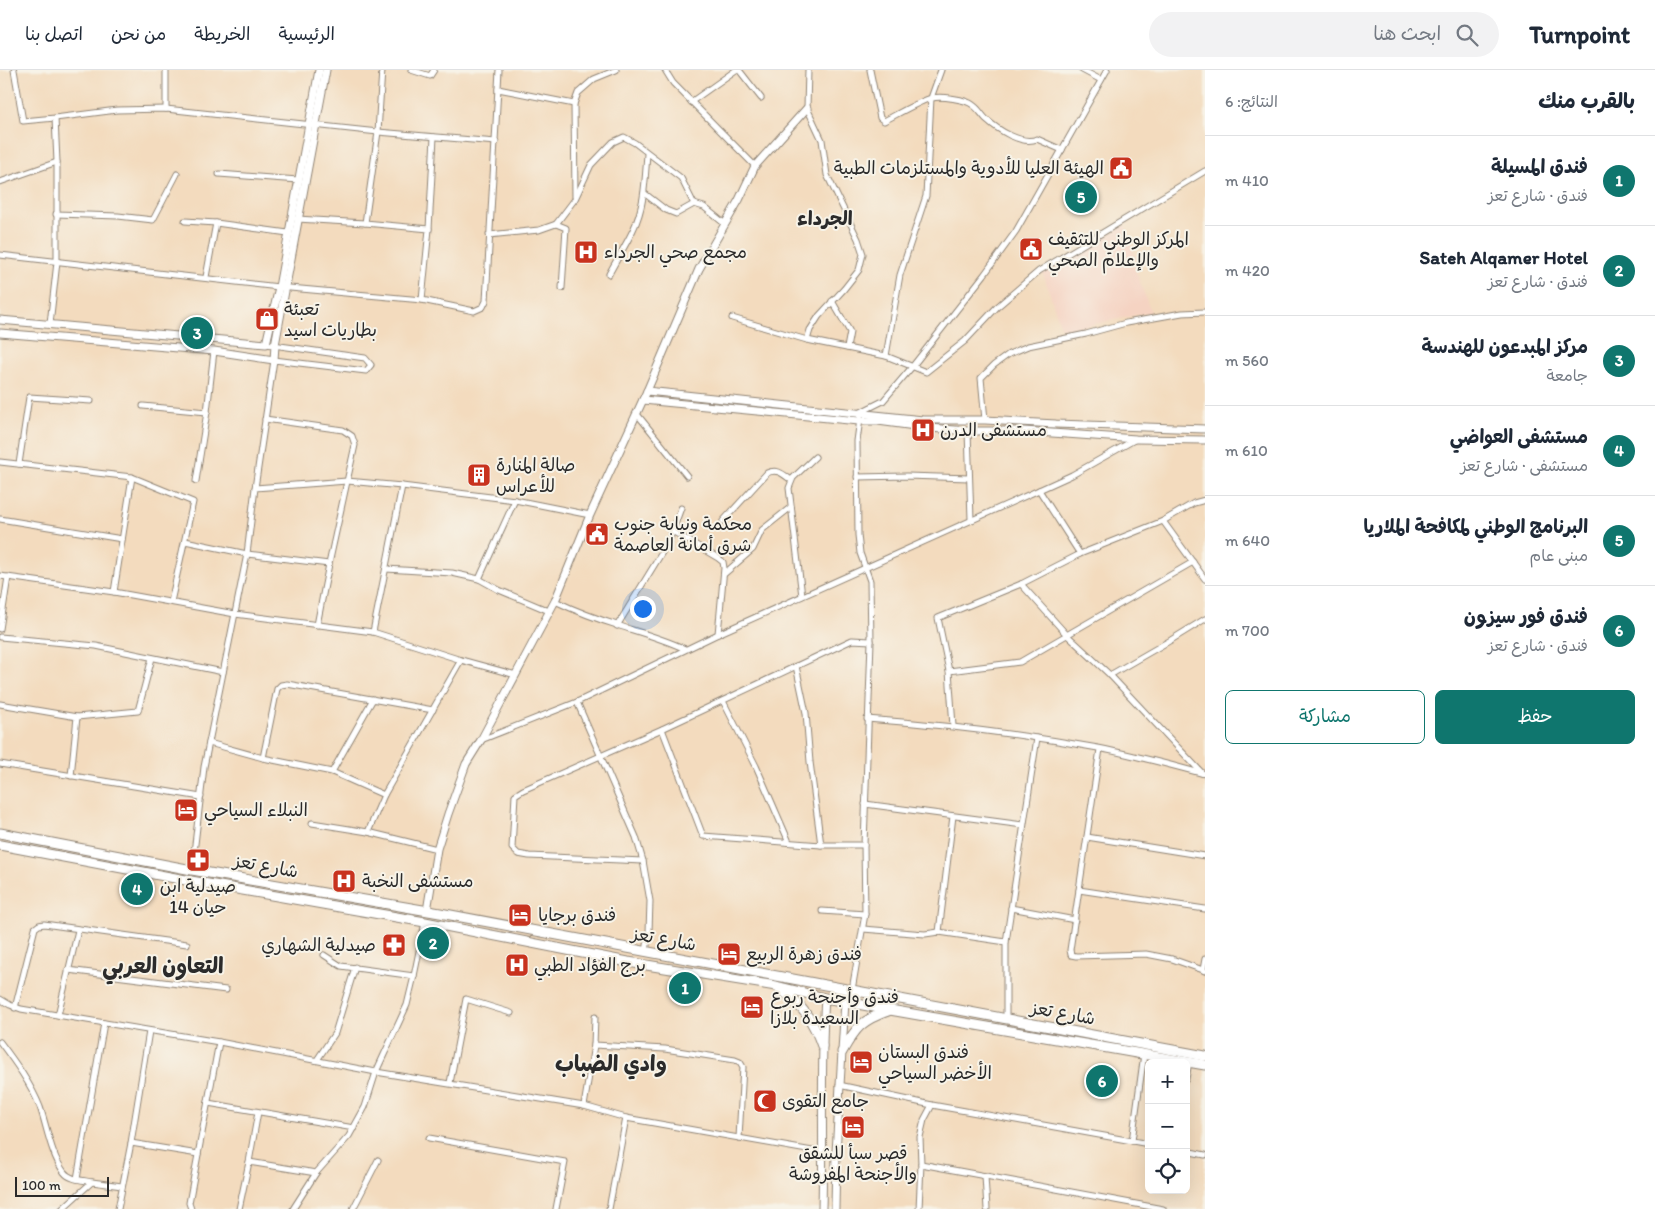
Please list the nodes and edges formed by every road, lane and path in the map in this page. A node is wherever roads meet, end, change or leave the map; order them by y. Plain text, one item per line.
1 (14, 70) edge
2 (166, 70) edge
3 (319, 70) edge
4 (326, 70) edge
5 (382, 70) edge
6 (411, 70) edge
7 (434, 70) edge
8 (499, 70) edge
9 (616, 70) edge
10 (665, 70) edge
11 (737, 70) edge
12 (808, 70) edge
13 (870, 70) edge
14 (941, 70) edge
15 (1082, 70) edge
16 (1107, 70) edge
17 (1101, 80) junction
18 (498, 89) junction
19 (761, 98) dead end
20 (931, 98) junction
21 (692, 102) junction
22 (574, 104) junction
23 (807, 108) junction
24 (166, 109) junction
25 (55, 118) junction
26 (313, 124) junction
27 (378, 132) junction
28 (434, 137) junction
29 (496, 142) junction
30 (1062, 150) junction
31 (647, 154) junction
32 (57, 162) junction
33 (755, 166) junction
34 (1205, 171) edge
35 (177, 174) dead end
36 (219, 174) dead end
37 (298, 180) junction
38 (0, 182) edge
39 (644, 193) junction
40 (576, 199) junction
41 (694, 204) junction
42 (56, 214) junction
43 (295, 219) junction
44 (185, 221) dead end
45 (216, 222) junction
46 (364, 223) junction
47 (556, 224) junction
48 (725, 224) junction
49 (430, 229) junction
50 (288, 233) junction
51 (489, 235) junction
52 (0, 255) edge
53 (57, 262) junction
54 (609, 274) dead end
55 (206, 277) junction
56 (282, 287) junction
57 (562, 288) dead end
58 (422, 300) junction
59 (832, 301) junction
60 (1205, 312) edge
61 (732, 318) dead end
62 (0, 320) edge
63 (50, 324) junction
64 (0, 333) edge
65 (808, 340) junction
66 (266, 344) junction
67 (275, 345) junction
68 (847, 348) junction
69 (214, 351) junction
70 (886, 356) junction
71 (265, 358) junction
72 (274, 360) junction
73 (912, 367) junction
74 (647, 391) junction
75 (643, 400) junction
76 (91, 401) dead end
77 (143, 406) dead end
78 (207, 412) junction
79 (861, 412) junction
80 (636, 414) junction
81 (265, 419) junction
82 (985, 420) junction
83 (859, 421) junction
84 (1140, 427) junction
85 (1205, 429) edge
86 (968, 431) junction
87 (1136, 439) junction
88 (1205, 440) edge
89 (814, 457) dead end
90 (0, 462) edge
91 (19, 464) junction
92 (687, 476) dead end
93 (857, 476) junction
94 (132, 477) junction
95 (969, 478) junction
96 (791, 480) junction
97 (196, 481) dead end
98 (348, 481) junction
99 (402, 486) junction
100 (255, 488) junction
101 (1039, 490) junction
102 (515, 500) junction
103 (1205, 500) edge
104 (791, 506) junction
105 (681, 508) dead end
106 (590, 515) junction
107 (0, 519) edge
108 (971, 520) junction
109 (723, 521) dead end
110 (1163, 521) junction
111 (674, 532) junction
112 (122, 539) junction
113 (185, 541) junction
114 (247, 554) junction
115 (1080, 554) junction
116 (1193, 562) junction
117 (329, 564) junction
118 (865, 568) junction
119 (386, 569) junction
120 (724, 574) junction
121 (0, 576) edge
122 (8, 577) junction
123 (479, 579) junction
124 (1205, 579) edge
125 (1021, 584) junction
126 (114, 592) junction
127 (802, 596) junction
128 (555, 601) junction
129 (172, 602) junction
130 (549, 611) junction
131 (235, 614) junction
132 (1205, 619) edge
133 (317, 625) junction
134 (617, 626) junction
135 (0, 629) edge
136 (373, 632) junction
137 (718, 634) junction
138 (1067, 635) junction
139 (0, 637) edge
140 (871, 641) junction
141 (685, 649) junction
142 (152, 658) junction
143 (461, 660) junction
144 (796, 666) junction
145 (949, 671) junction
146 (223, 672) junction
147 (516, 675) junction
148 (1110, 675) junction
149 (373, 700) junction
150 (723, 700) junction
151 (578, 702) junction
152 (0, 704) edge
153 (432, 710) junction
154 (77, 717) junction
155 (867, 718) junction
156 (953, 726) junction
157 (662, 729) junction
158 (1037, 738) junction
159 (481, 740) junction
160 (209, 743) junction
161 (1100, 749) junction
162 (601, 756) junction
163 (263, 758) junction
164 (0, 764) edge
165 (332, 772) junction
166 (1204, 774) edge
167 (71, 776) junction
168 (384, 795) junction
169 (201, 797) junction
170 (865, 804) junction
171 (953, 816) junction
172 (312, 823) dead end
173 (1023, 825) junction
174 (368, 832) junction
175 (0, 833) edge
176 (1087, 837) junction
177 (789, 842) junction
178 (821, 845) junction
179 (864, 845) junction
180 (0, 846) edge
181 (437, 849) junction
182 (1205, 856) edge
183 (643, 861) junction
184 (192, 870) junction
185 (1080, 890) junction
186 (1012, 908) junction
187 (1205, 909) edge
188 (427, 911) junction
189 (822, 911) dead end
190 (865, 914) junction
191 (1075, 920) junction
192 (425, 922) junction
193 (862, 929) junction
194 (78, 930) junction
195 (939, 932) junction
196 (1006, 942) junction
197 (186, 944) dead end
198 (630, 950) junction
199 (646, 952) junction
200 (324, 955) dead end
201 (1205, 959) edge
202 (628, 962) junction
203 (355, 967) junction
204 (68, 970) junction
205 (1204, 971) edge
206 (414, 976) junction
207 (776, 986) junction
208 (226, 990) dead end
209 (852, 991) junction
210 (825, 998) junction
211 (0, 999) edge
212 (845, 1001) junction
213 (15, 1008) junction
214 (890, 1010) junction
215 (511, 1013) dead end
216 (58, 1015) junction
217 (595, 1017) dead end
218 (1006, 1020) junction
219 (104, 1023) junction
220 (150, 1031) junction
221 (0, 1042) edge
222 (219, 1042) junction
223 (594, 1045) junction
224 (822, 1046) junction
225 (842, 1052) junction
226 (1144, 1054) junction
227 (1205, 1056) edge
228 (1172, 1059) edge
229 (317, 1060) junction
230 (1190, 1062) edge
231 (1205, 1065) edge
232 (376, 1072) junction
233 (450, 1083) junction
234 (839, 1085) junction
235 (208, 1104) junction
236 (932, 1105) junction
237 (584, 1106) junction
238 (258, 1112) junction
239 (626, 1118) junction
240 (354, 1128) junction
241 (428, 1138) dead end
242 (739, 1138) junction
243 (1132, 1141) junction
244 (131, 1143) junction
245 (1145, 1143) edge
246 (824, 1152) junction
247 (1190, 1152) edge
248 (836, 1153) junction
249 (198, 1154) junction
250 (1205, 1155) edge
251 (378, 1160) dead end
252 (249, 1162) junction
253 (922, 1164) junction
254 (316, 1173) junction
255 (985, 1176) junction
256 (77, 1179) junction
257 (92, 1182) junction
258 (122, 1186) junction
259 (62, 1209) edge
260 (118, 1209) edge
261 (190, 1209) edge
262 (239, 1209) edge
263 (293, 1209) edge
264 (353, 1209) edge
265 (556, 1209) edge
266 (609, 1209) edge
267 (822, 1209) edge
268 (835, 1209) edge
269 (919, 1209) edge
270 (987, 1209) edge
271 (1163, 1209) edge

1 - 25 street
2 - 24 street
3 - 26 street
4 - 26 street
5 - 27 street
6 - 7 street
8 - 18 street
9 - 22 street
10 - 21 street
11 - 19 street
11 - 21 street
12 - 23 street
13 - 20 street
14 - 20 street
15 - 17 street
16 - 17 street
17 - 30 street
18 - 22 street
18 - 29 street
20 - 30 street
20 - 70 street
21 - 33 street
22 - 40 street
23 - 33 street
23 - 59 street
24 - 25 street
24 - 26 street
25 - 32 street
26 - 27 street
26 - 37 street
26 - 43 street
27 - 28 street
27 - 46 street
28 - 29 street
28 - 49 street
29 - 51 street
30 - 73 street
31 - 39 street
31 - 40 street
31 - 41 street
32 - 38 street
32 - 42 street
33 - 48 street
34 - 73 street
35 - 42 street
36 - 37 street
37 - 43 street
39 - 41 street
39 - 54 street
40 - 47 street
41 - 48 street
42 - 53 street
43 - 46 street
43 - 50 street
43 - 56 street
44 - 45 street
45 - 50 street
45 - 55 street
46 - 49 street
47 - 51 street
47 - 57 street
48 - 74 street
49 - 58 street
50 - 56 street
51 - 58 street
52 - 53 street
53 - 55 street
53 - 63 street
55 - 56 street
56 - 58 street
56 - 66 street
56 - 67 street
59 - 65 street
59 - 68 street
60 - 82 street
61 - 65 street
62 - 63 street
63 - 66 street
64 - 69 street
65 - 68 street
66 - 67 street
66 - 71 street
67 - 72 street
67 - 72 street
68 - 70 street
69 - 71 street
69 - 78 street
70 - 73 street
71 - 72 street
72 - 81 street
73 - 79 street
74 - 75 street
74 - 79 street
75 - 80 street
75 - 83 street
76 - 91 street
77 - 78 street
78 - 97 street
79 - 82 street
79 - 83 street
80 - 92 street
80 - 106 street
81 - 98 street
81 - 100 street
82 - 84 street
83 - 86 street
83 - 93 street
84 - 85 street
84 - 87 street
86 - 87 street
86 - 95 street
87 - 88 street
87 - 101 street
89 - 96 street
90 - 91 street
91 - 94 street
93 - 95 street
93 - 118 street
94 - 112 street
94 - 113 street
95 - 108 street
96 - 104 street
96 - 109 street
98 - 99 street
98 - 100 street
98 - 117 street
99 - 102 street
99 - 119 street
100 - 114 street
101 - 108 street
101 - 115 street
102 - 106 street
102 - 123 street
103 - 110 street
104 - 120 street
104 - 127 street
105 - 111 street
106 - 128 street
107 - 112 street
108 - 118 street
110 - 115 street
110 - 116 street
111 - 120 street
111 - 134 street
112 - 126 street
113 - 114 street
113 - 129 street
114 - 117 street
114 - 131 street
115 - 125 street
116 - 124 street
116 - 138 street
117 - 133 street
118 - 127 street
118 - 140 street
119 - 123 street
119 - 136 street
120 - 137 street
121 - 122 street
122 - 126 street
122 - 135 street
123 - 130 street
125 - 138 street
125 - 145 street
126 - 129 street
127 - 137 street
128 - 130 street
128 - 134 street
129 - 131 street
130 - 147 street
131 - 133 street
131 - 146 street
132 - 148 street
133 - 136 street
134 - 141 street
136 - 143 street
137 - 141 street
138 - 145 street
138 - 148 street
139 - 142 street
140 - 144 street
140 - 155 street
141 - 151 street
142 - 146 street
142 - 154 street
143 - 147 street
143 - 153 street
144 - 150 street
144 - 178 street
145 - 156 street
146 - 160 street
147 - 159 street
148 - 166 street
149 - 153 street
149 - 163 street
149 - 165 street
150 - 157 street
150 - 177 street
151 - 159 street
151 - 162 street
152 - 154 street
153 - 168 street
154 - 167 street
155 - 156 street
155 - 170 street
156 - 158 street
157 - 162 street
157 - 177 street
158 - 161 street
158 - 173 street
159 - 181 street
160 - 163 street
160 - 169 street
161 - 166 street
161 - 176 street
162 - 183 street
162 - 183 street
163 - 165 street
164 - 167 street
165 - 168 street
167 - 169 street
168 - 174 street
169 - 184 street
170 - 171 street
170 - 179 street
171 - 173 street
171 - 195 street
172 - 174 street
173 - 186 street
174 - 181 street
175 - 184 highway, شارع تعز
176 - 182 street
176 - 185 street
177 - 178 street
178 - 179 street
179 - 190 street
180 - 192 highway, شارع تعز
181 - 188 street
183 - 199 street
184 - 188 highway, شارع تعز
185 - 187 street
185 - 191 street
186 - 191 street
186 - 196 street
188 - 192 highway
188 - 198 highway, شارع تعز
189 - 190 street
190 - 193 street
191 - 205 street
192 - 202 highway, شارع تعز
192 - 206 street
193 - 195 street
193 - 209 street
194 - 197 street
194 - 204 street
194 - 213 street
195 - 196 street
196 - 218 street
198 - 199 highway, شارع تعز
198 - 202 highway
199 - 209 highway, شارع تعز
200 - 203 street
201 - 205 street
202 - 207 highway, شارع تعز
203 - 206 street
203 - 229 street
204 - 208 street
204 - 216 street
206 - 232 street
207 - 210 highway, شارع تعز
207 - 224 highway
209 - 218 highway, شارع تعز
210 - 212 highway, شارع تعز
210 - 224 street
211 - 213 street
212 - 214 highway, شارع تعز
212 - 225 street
213 - 216 street
214 - 225 highway
214 - 226 highway, شارع تعز
215 - 233 street
216 - 219 street
217 - 223 street
218 - 227 highway, شارع تعز
219 - 220 street
219 - 256 street
220 - 222 street
220 - 244 street
221 - 256 street
222 - 229 street
222 - 235 street
223 - 237 street
223 - 242 street
224 - 246 street
225 - 234 street
226 - 228 highway, شارع تعز
226 - 243 street
229 - 232 street
230 - 231 highway, شارع تعز
232 - 233 street
232 - 240 street
233 - 237 street
234 - 236 street
234 - 248 street
235 - 238 street
235 - 249 street
236 - 243 street
236 - 253 street
237 - 239 street
238 - 240 street
238 - 252 street
239 - 242 street
239 - 266 street
240 - 254 street
241 - 265 street
242 - 246 street
243 - 245 street
244 - 249 street
244 - 258 street
246 - 248 street
246 - 267 street
247 - 250 street
248 - 268 street
249 - 261 street
251 - 264 street
252 - 254 street
252 - 262 street
253 - 255 street
253 - 269 street
254 - 263 street
255 - 270 street
255 - 271 street
256 - 257 street
257 - 258 street
257 - 259 street
258 - 260 street

